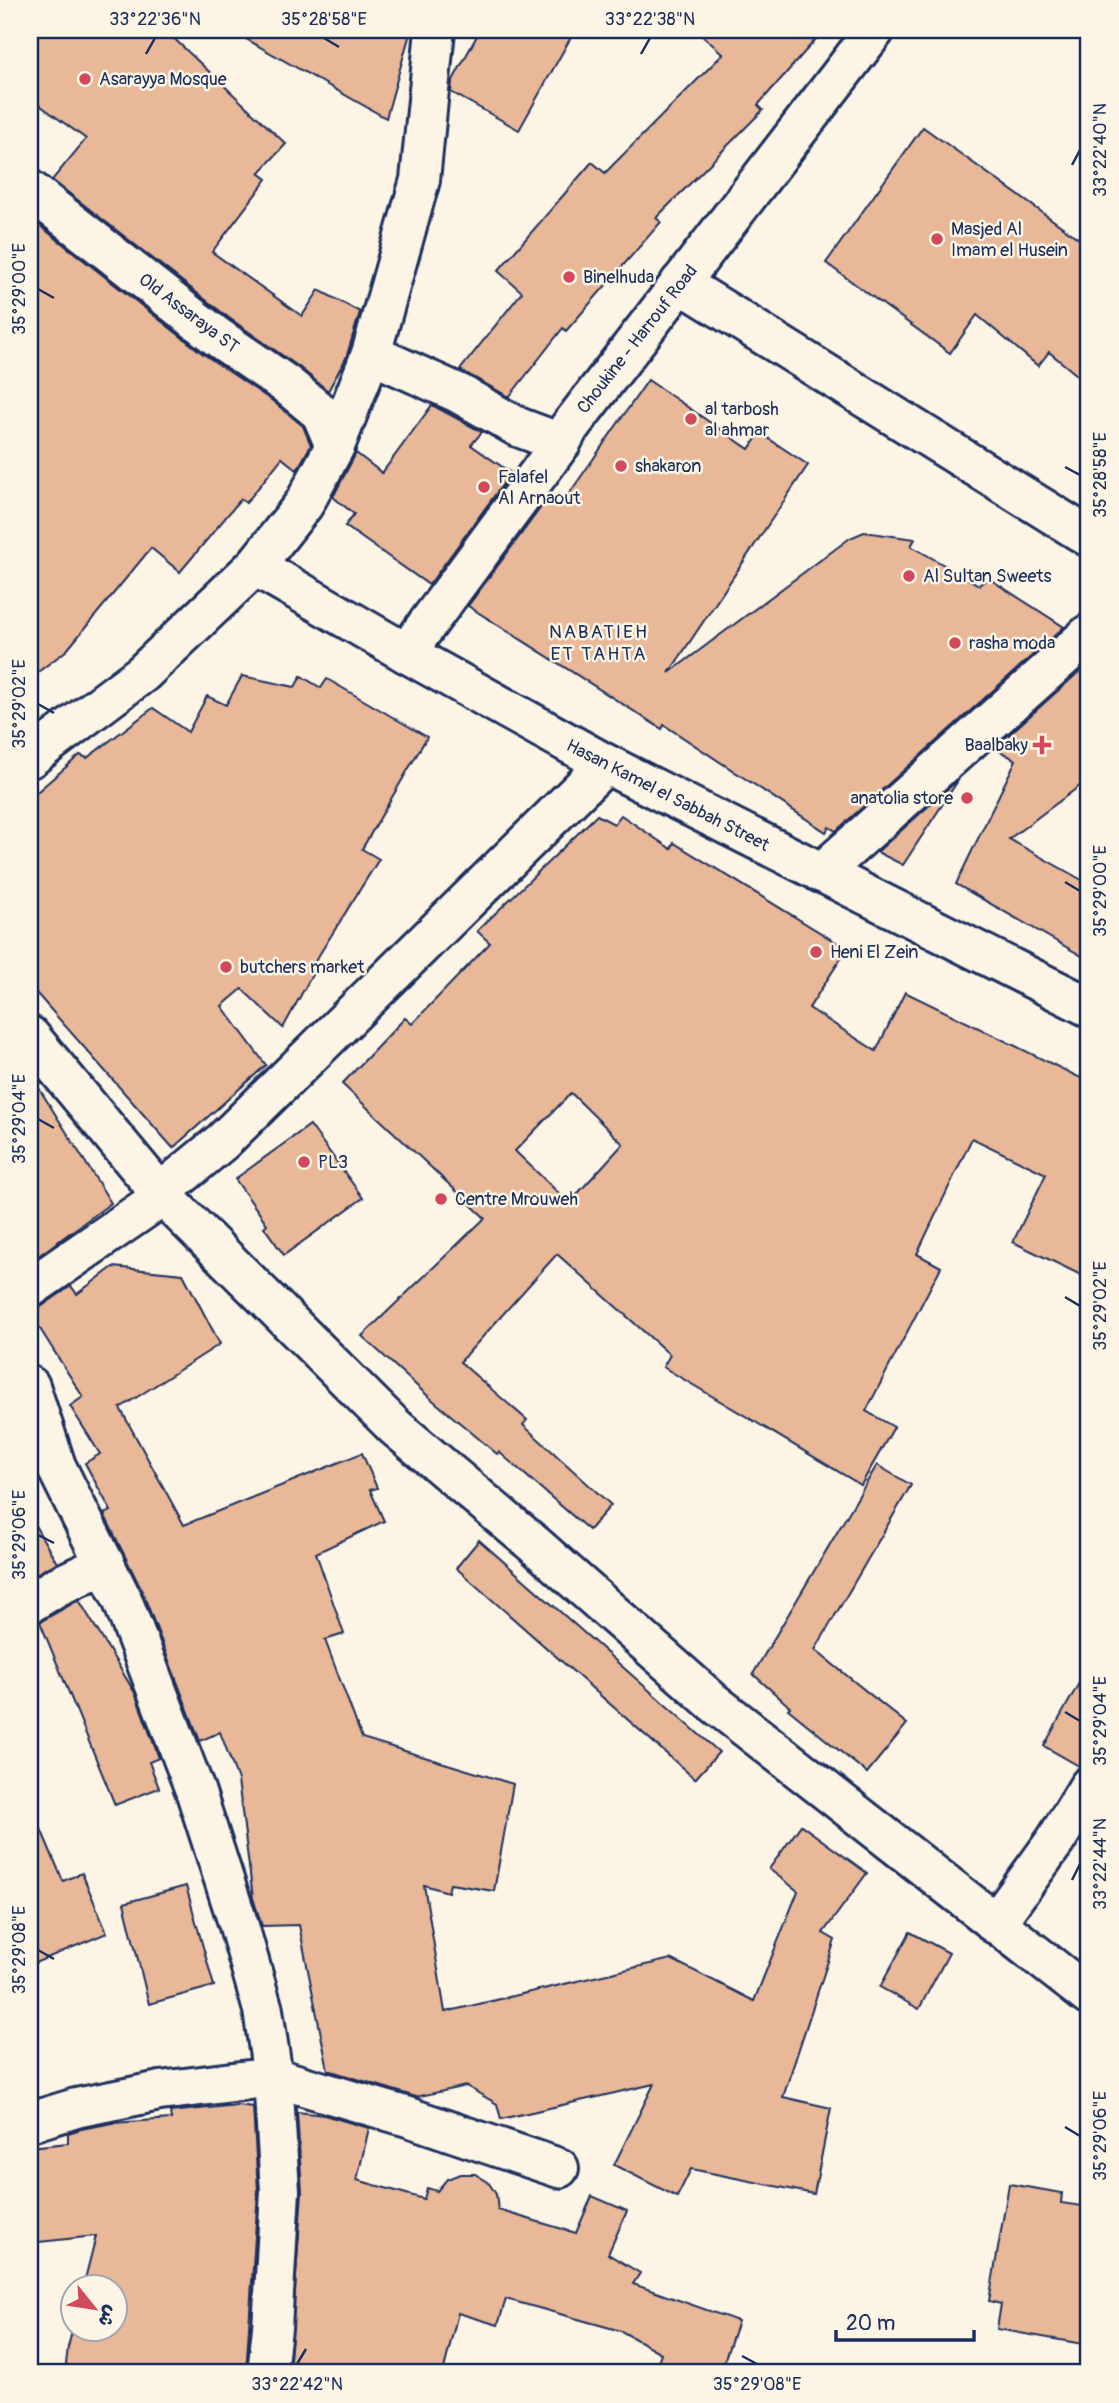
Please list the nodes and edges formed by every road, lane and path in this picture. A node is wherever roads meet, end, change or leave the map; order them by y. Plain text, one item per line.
1 (435, 30) edge
2 (876, 30) edge
3 (30, 190) edge
4 (680, 283) junction
5 (371, 354) junction
6 (561, 443) junction
7 (335, 446) junction
8 (1089, 537) edge
9 (255, 566) junction
10 (1089, 634) edge
11 (406, 653) junction
12 (30, 758) edge
13 (606, 764) junction
14 (821, 873) junction
15 (1089, 1007) edge
16 (30, 1036) edge
17 (160, 1193) junction
18 (30, 1288) edge
19 (30, 1386) edge
20 (105, 1564) junction
21 (30, 1603) edge
22 (1089, 1787) edge
23 (995, 1924) junction
24 (1089, 1996) edge
25 (273, 2077) junction
26 (30, 2122) edge
27 (559, 2168) dead end
28 (267, 2373) edge

1 - 5 street
2 - 4 street, Choukine - Harrouf Road
3 - 7 street, Old Assaraya ST
4 - 6 street, Choukine - Harrouf Road
4 - 8 street
5 - 6 street
5 - 7 street
6 - 11 street, Choukine - Harrouf Road
7 - 9 street
9 - 11 street, Hasan Kamel el Sabbah Street
9 - 12 street
10 - 14 street
11 - 13 street, Hasan Kamel el Sabbah Street
13 - 14 street, Hasan Kamel el Sabbah Street
13 - 17 street
14 - 15 street, Hasan Kamel el Sabbah Street
16 - 17 street
17 - 18 street
17 - 23 street
19 - 20 street
20 - 21 street
20 - 25 street
22 - 23 street
23 - 24 street
25 - 26 street
25 - 27 street
25 - 28 street

